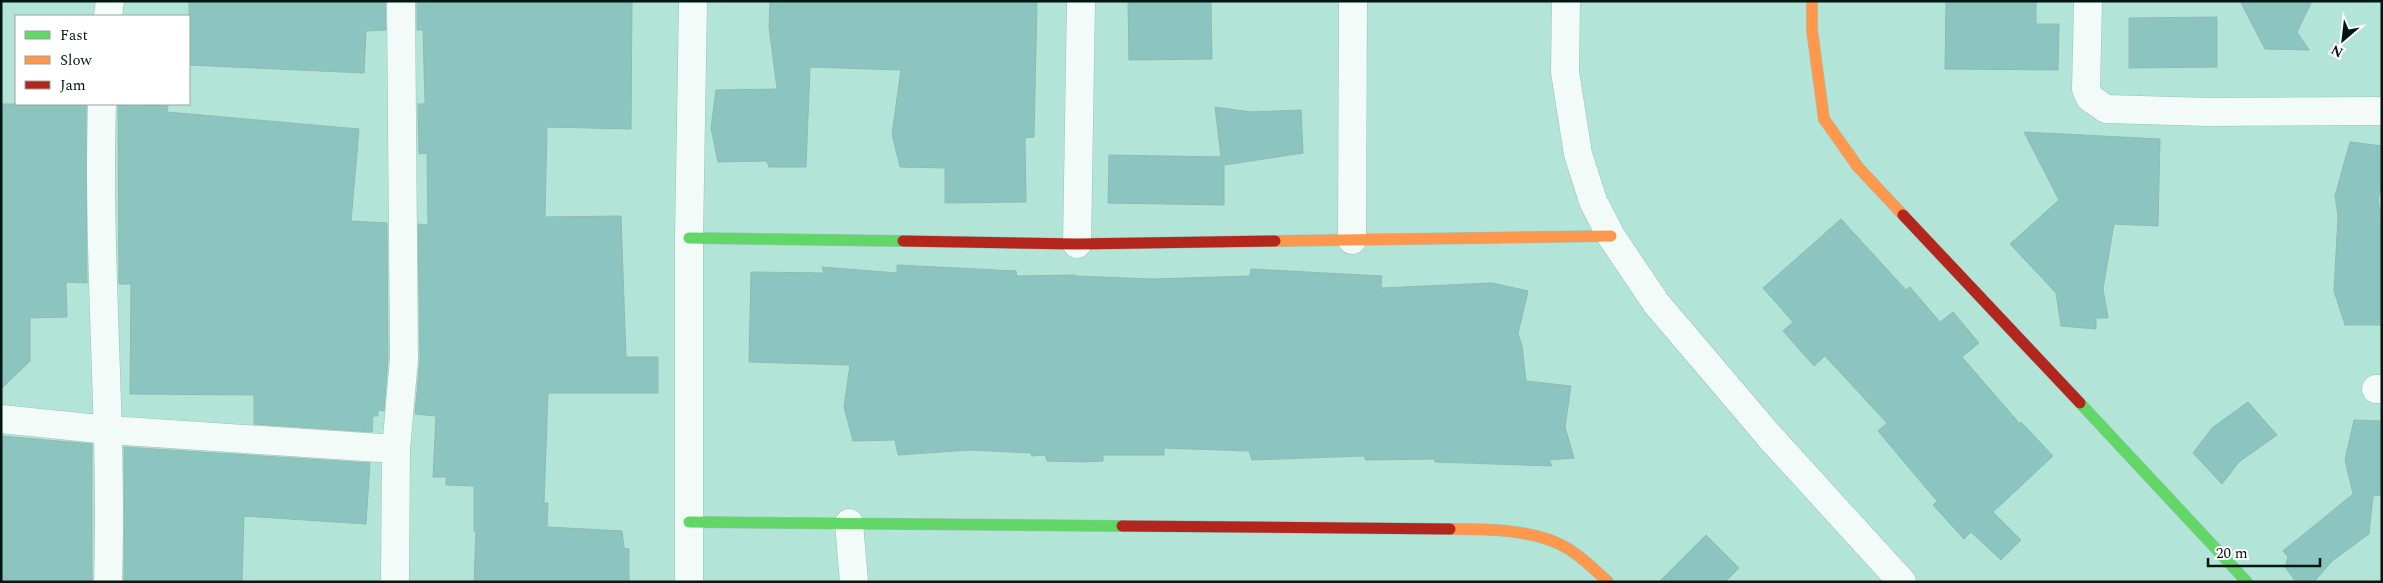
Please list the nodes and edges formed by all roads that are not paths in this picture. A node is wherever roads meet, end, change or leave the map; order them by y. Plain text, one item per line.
1 (110, 1) edge
2 (401, 1) edge
3 (693, 1) edge
4 (1081, 1) edge
5 (1354, 1) edge
6 (1566, 1) edge
7 (1812, 1) edge
8 (2088, 1) edge
9 (108, 15) edge
10 (102, 105) edge
11 (2382, 111) edge
12 (1611, 236) junction
13 (689, 238) junction
14 (1352, 240) junction
15 (1077, 244) junction
16 (1, 419) edge
17 (109, 430) junction
18 (396, 449) junction
19 (689, 522) junction
20 (849, 523) junction
21 (108, 582) edge
22 (395, 582) edge
23 (688, 582) edge
24 (854, 582) edge
25 (1608, 582) edge
26 (1902, 582) edge
27 (2247, 582) edge

1 - 9 street
2 - 18 street
3 - 13 street
4 - 15 street
5 - 14 street
6 - 12 street
7 - 27 street
8 - 11 street
10 - 17 street
12 - 14 street
12 - 26 street
13 - 15 street
13 - 19 street
14 - 15 street
16 - 17 street
17 - 18 street
17 - 21 street
18 - 22 street
19 - 20 street
19 - 23 street
20 - 24 street
20 - 25 street

